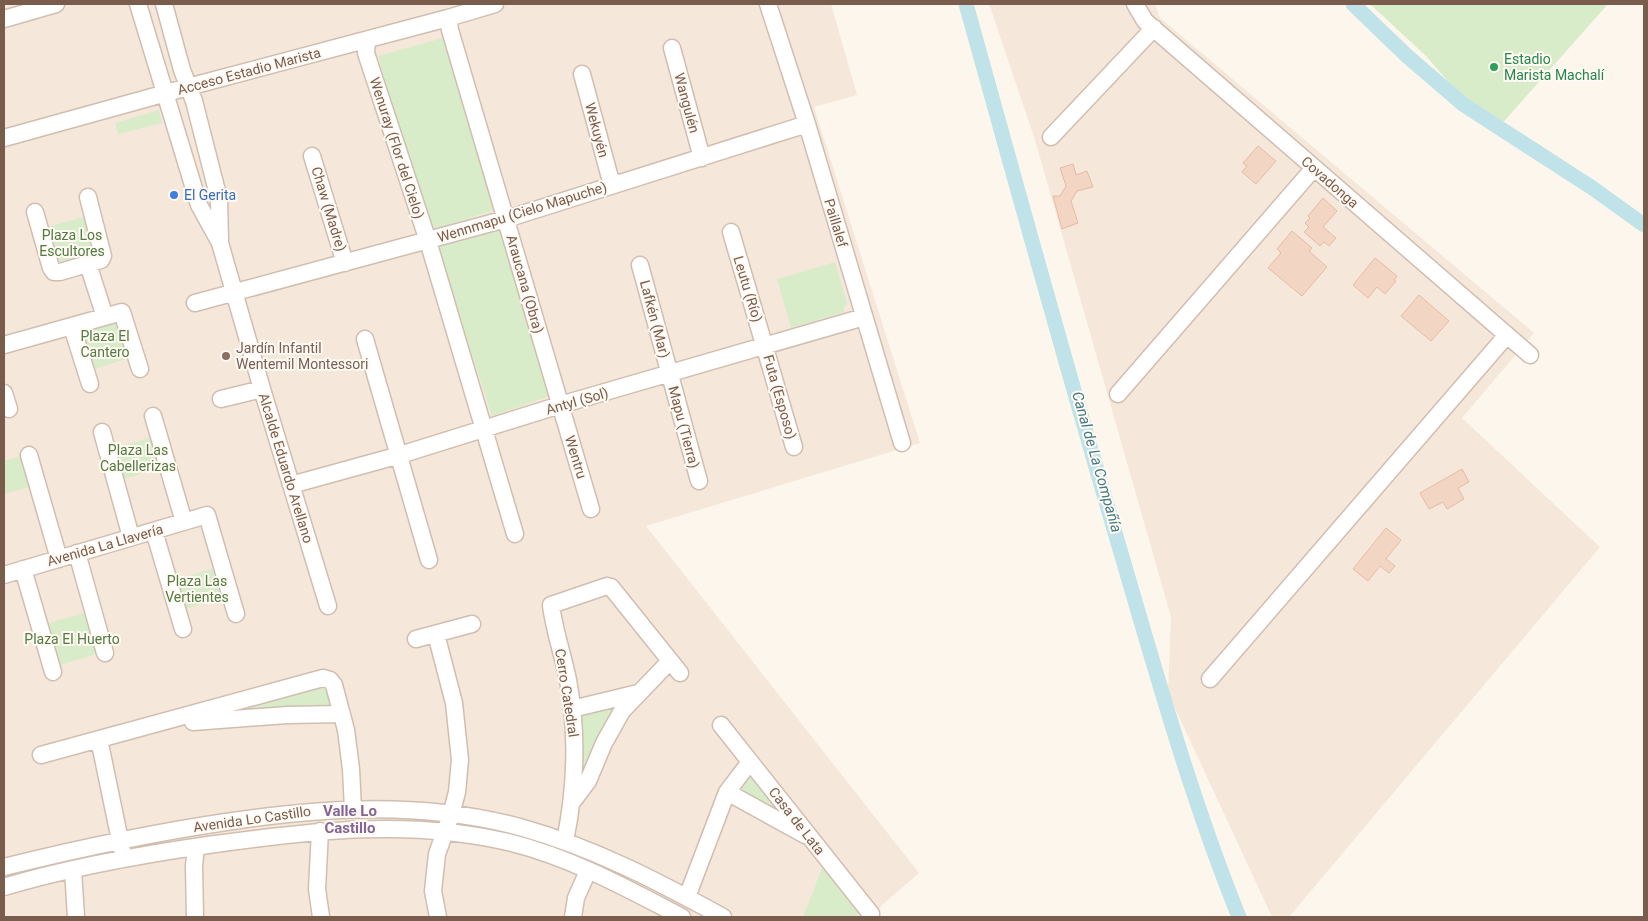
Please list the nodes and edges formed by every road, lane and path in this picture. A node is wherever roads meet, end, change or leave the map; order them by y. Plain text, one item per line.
1 (56, 4) edge
2 (138, 4) edge
3 (164, 4) edge
4 (495, 4) edge
5 (768, 4) edge
6 (1136, 4) edge
7 (4, 18) edge
8 (448, 18) junction
9 (1154, 28) junction
10 (367, 40) junction
11 (672, 48) dead end
12 (582, 74) dead end
13 (188, 87) junction
14 (165, 93) junction
15 (807, 124) junction
16 (1051, 137) dead end
17 (4, 138) edge
18 (312, 156) dead end
19 (702, 158) junction
20 (1314, 168) junction
21 (616, 183) junction
22 (88, 197) dead end
23 (35, 212) dead end
24 (506, 219) junction
25 (731, 232) dead end
26 (428, 241) junction
27 (220, 243) junction
28 (345, 263) junction
29 (88, 264) junction
30 (640, 265) dead end
31 (235, 293) junction
32 (195, 303) dead end
33 (104, 317) junction
34 (864, 317) junction
35 (72, 327) junction
36 (1507, 335) junction
37 (365, 339) dead end
38 (4, 345) edge
39 (765, 346) junction
40 (1530, 355) dead end
41 (140, 369) dead end
42 (670, 374) junction
43 (90, 384) dead end
44 (262, 389) junction
45 (1118, 394) dead end
46 (221, 399) dead end
47 (560, 405) junction
48 (153, 416) dead end
49 (484, 428) junction
50 (102, 432) dead end
51 (902, 443) dead end
52 (794, 447) dead end
53 (29, 455) dead end
54 (400, 455) junction
55 (699, 481) dead end
56 (291, 485) junction
57 (591, 509) dead end
58 (184, 522) junction
59 (154, 531) junction
60 (515, 534) dead end
61 (131, 537) junction
62 (77, 554) junction
63 (59, 559) junction
64 (428, 560) dead end
65 (23, 569) junction
66 (4, 575) edge
67 (328, 606) dead end
68 (236, 614) dead end
69 (472, 624) dead end
70 (183, 628) dead end
71 (436, 634) junction
72 (416, 639) dead end
73 (105, 653) dead end
74 (53, 672) dead end
75 (1210, 679) dead end
76 (638, 693) junction
77 (572, 709) junction
78 (342, 714) junction
79 (722, 725) dead end
80 (144, 728) junction
81 (99, 739) junction
82 (41, 755) dead end
83 (750, 762) junction
84 (727, 792) junction
85 (572, 802) junction
86 (353, 809) junction
87 (448, 823) junction
88 (320, 830) junction
89 (811, 838) junction
90 (120, 840) junction
91 (565, 841) junction
92 (196, 847) junction
93 (124, 859) junction
94 (4, 867) edge
95 (73, 870) junction
96 (588, 871) junction
97 (4, 887) edge
98 (687, 897) junction
99 (76, 917) edge
100 (195, 917) edge
101 (321, 917) edge
102 (438, 917) edge
103 (573, 917) edge
104 (682, 917) edge
105 (723, 917) edge
106 (870, 917) edge

1 - 7 street
2 - 14 street, Alcalde Eduardo Arellano
3 - 13 street, Alcalde Eduardo Arellano
4 - 8 street, Acceso Estadio Marista
5 - 15 street, Paillalef
6 - 9 street, Covadonga
8 - 10 street, Acceso Estadio Marista
8 - 24 street, Araucana (Obra)
9 - 16 street
9 - 20 street, Covadonga
10 - 13 street, Acceso Estadio Marista
10 - 26 street, Wenuray (Flor del Cielo)
11 - 19 street, Wangulén
12 - 21 street, Wekuyén
13 - 14 street, Acceso Estadio Marista
13 - 27 street, Alcalde Eduardo Arellano
14 - 17 street, Acceso Estadio Marista
14 - 27 street, Alcalde Eduardo Arellano
15 - 19 street, Wennmapu (Cielo Mapuche)
15 - 34 street, Paillalef
18 - 28 street, Chaw (Madre)
19 - 21 street, Wennmapu (Cielo Mapuche)
20 - 36 street, Covadonga
20 - 45 street
21 - 24 street, Wennmapu (Cielo Mapuche)
22 - 29 street
23 - 29 street
24 - 26 street, Wennmapu (Cielo Mapuche)
24 - 47 street, Araucana (Obra)
25 - 39 street, Leutu (Río)
26 - 28 street, Wennmapu (Cielo Mapuche)
26 - 49 street, Wenuray (Flor del Cielo)
27 - 31 street, Alcalde Eduardo Arellano
28 - 31 street, Wennmapu (Cielo Mapuche)
29 - 33 street
30 - 42 street, Lafkén (Mar)
31 - 32 street, Wennmapu (Cielo Mapuche)
31 - 44 street, Alcalde Eduardo Arellano
33 - 35 street
33 - 41 street
34 - 39 street, Antyl (Sol)
34 - 51 street, Paillalef
35 - 38 street
35 - 43 street
36 - 40 street, Covadonga
36 - 75 street
37 - 54 street
39 - 42 street, Antyl (Sol)
39 - 52 street, Futa (Esposo)
42 - 47 street, Antyl (Sol)
42 - 55 street, Mapu (Tierra)
44 - 46 street
44 - 56 street, Alcalde Eduardo Arellano
47 - 49 street, Antyl (Sol)
47 - 57 street, Wentru
48 - 58 street
49 - 54 street, Antyl (Sol)
49 - 60 street, Wenuray (Flor del Cielo)
50 - 61 street
53 - 63 street
54 - 56 street, Antyl (Sol)
54 - 64 street
56 - 67 street, Alcalde Eduardo Arellano
58 - 59 street, Avenida La Llavería
58 - 68 street, Avenida La Llavería
59 - 61 street, Avenida La Llavería
59 - 70 street
61 - 62 street, Avenida La Llavería
62 - 63 street, Avenida La Llavería
62 - 73 street
63 - 65 street, Avenida La Llavería
65 - 66 street, Avenida La Llavería
65 - 74 street
69 - 71 street
71 - 72 street
71 - 87 street
76 - 77 street
76 - 77 street, Cerro Catedral
76 - 85 street
77 - 85 street, Cerro Catedral
78 - 80 street
78 - 80 street
78 - 86 street
79 - 83 street, Casa de Lata
80 - 81 street
81 - 82 street
81 - 90 street
83 - 84 street
83 - 89 street, Casa de Lata
84 - 89 street
84 - 98 street
85 - 91 street, Cerro Catedral
86 - 87 street, Avenida Lo Castillo
86 - 90 street, Avenida Lo Castillo
87 - 88 street, Avenida Lo Castillo
87 - 91 street, Avenida Lo Castillo
87 - 96 street, Avenida Lo Castillo
87 - 102 street
88 - 92 street, Avenida Lo Castillo
88 - 101 street
89 - 106 street, Casa de Lata
90 - 93 street
90 - 94 street, Avenida Lo Castillo
91 - 98 street, Avenida Lo Castillo
92 - 93 street, Avenida Lo Castillo
92 - 100 street
93 - 95 street, Avenida Lo Castillo
95 - 97 street, Avenida Lo Castillo
95 - 99 street
96 - 103 street
96 - 104 street, Avenida Lo Castillo
98 - 105 street, Avenida Lo Castillo

